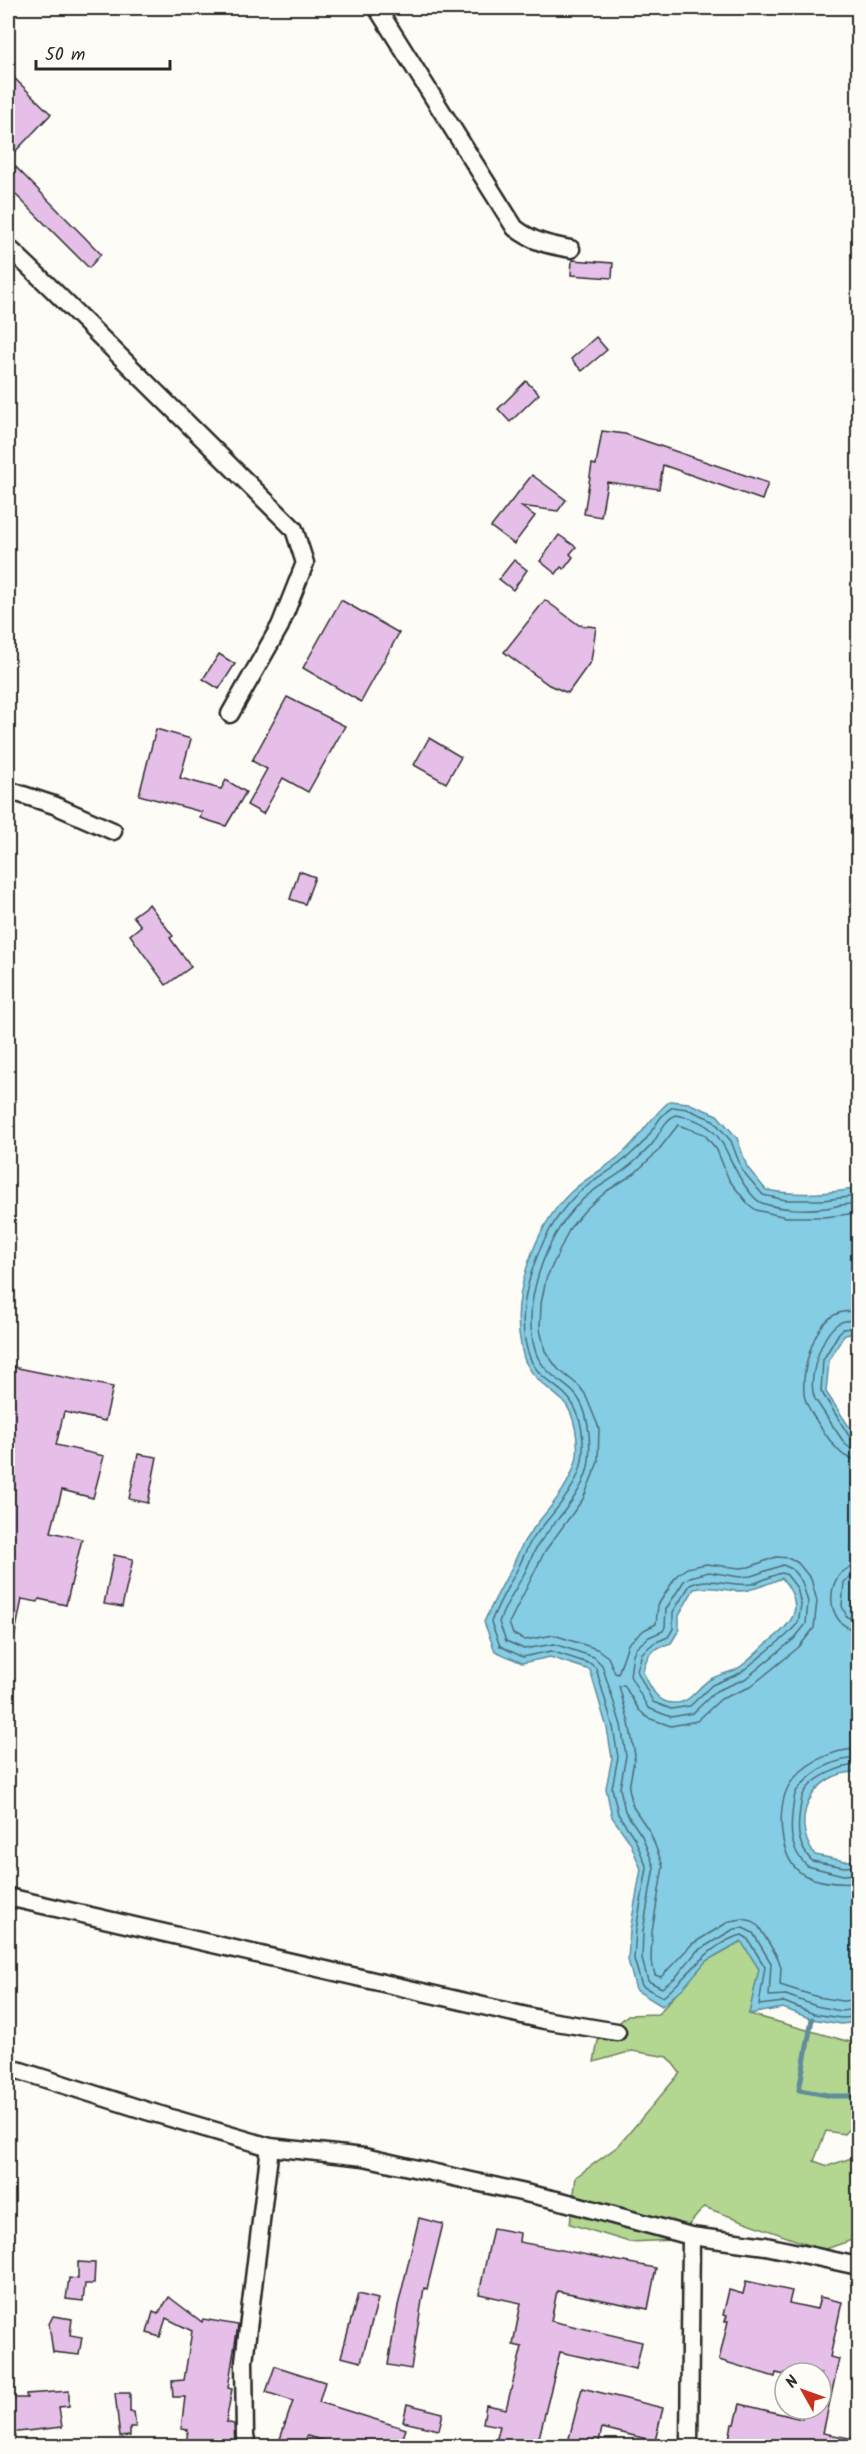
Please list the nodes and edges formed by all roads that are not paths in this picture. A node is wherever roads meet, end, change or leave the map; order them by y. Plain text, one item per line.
1 (377, 8) edge
2 (8, 248) edge
3 (571, 249) dead end
4 (231, 714) dead end
5 (8, 790) edge
6 (113, 831) dead end
7 (8, 1897) edge
8 (617, 2032) dead end
9 (8, 2067) edge
10 (270, 2147) junction
11 (691, 2236) junction
12 (858, 2266) edge
13 (248, 2446) edge
14 (689, 2446) edge

1 - 3 street
2 - 4 street
5 - 6 street
7 - 8 street
9 - 10 street
10 - 11 street
10 - 13 street
11 - 12 street
11 - 14 street

